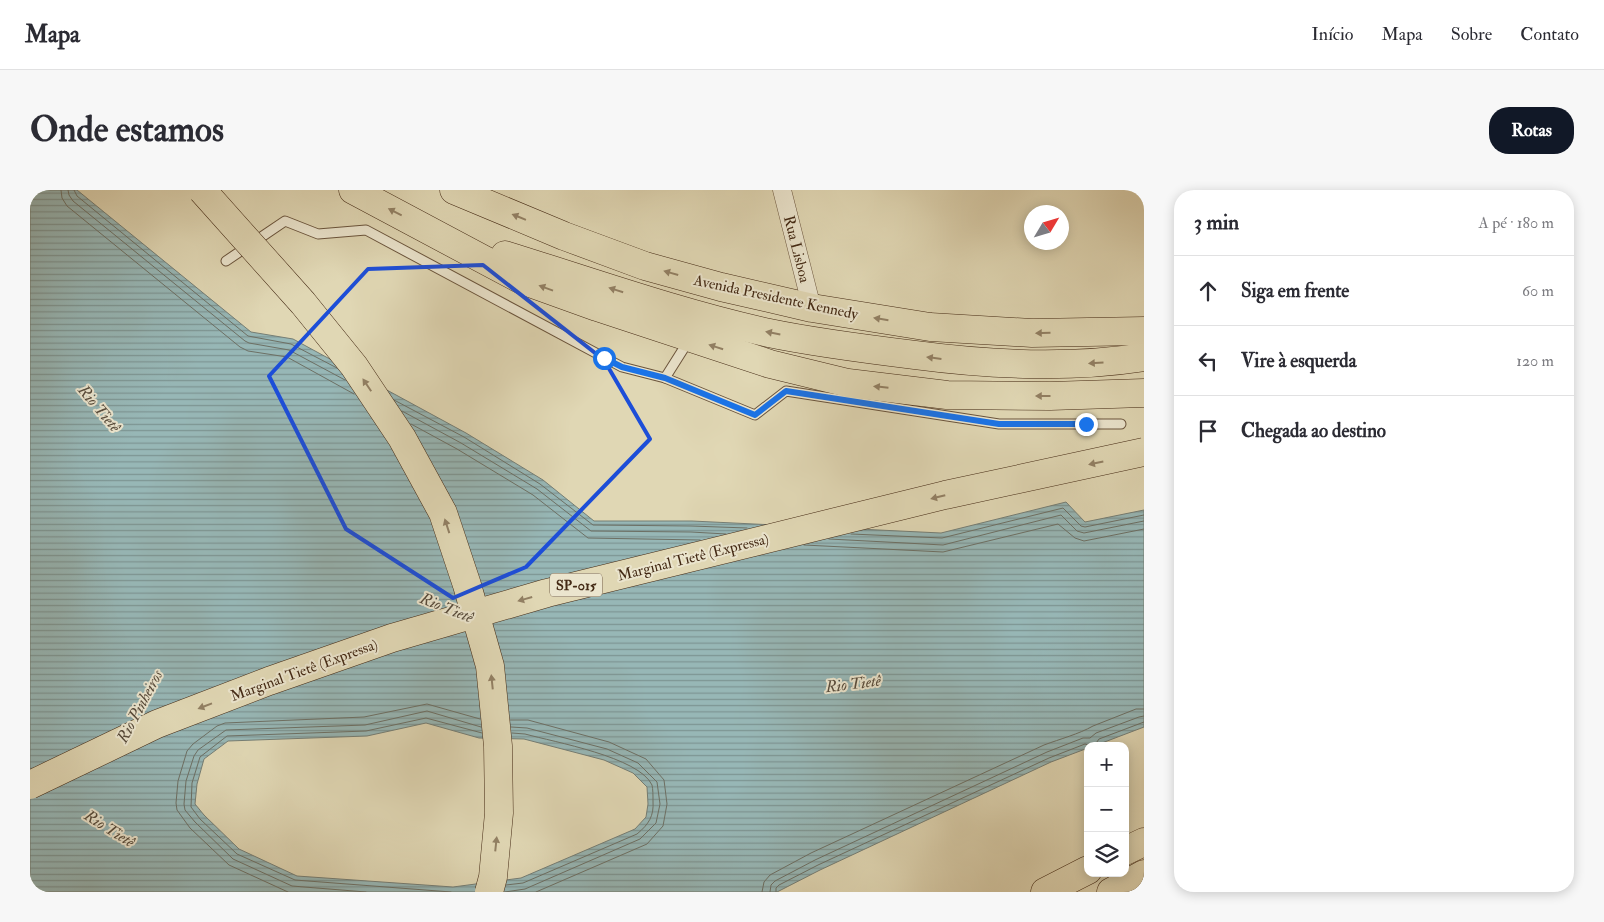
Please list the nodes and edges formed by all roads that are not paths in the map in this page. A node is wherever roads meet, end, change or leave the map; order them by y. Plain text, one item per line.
1 (202, 190) edge
2 (354, 190) edge
3 (454, 190) edge
4 (782, 190) edge
5 (437, 233) junction
6 (226, 261) dead end
7 (812, 308) junction
8 (1144, 331) edge
9 (690, 338) junction
10 (1144, 357) edge
11 (665, 378) junction
12 (1144, 393) edge
13 (1121, 424) dead end
14 (1144, 452) edge
15 (30, 785) edge
16 (1144, 842) edge
17 (1129, 849) edge
18 (1084, 872) edge
19 (1144, 874) edge
20 (489, 892) edge
21 (1045, 892) edge
22 (1111, 892) edge

20 -> 1 highway, bridge
5 -> 2 highway
7 -> 3 highway, Avenida Presidente Kennedy
4 - 7 street, Rua Lisboa
9 -> 5 highway
10 -> 5 highway
6 - 11 lane
8 -> 7 highway, Avenida Presidente Kennedy
9 - 11 lane
12 -> 9 highway
11 - 13 lane
14 -> 15 highway, Marginal Tietê (Expressa) / SP-015, bridge
16 - 17 highway
18 - 21 highway
19 - 22 highway

